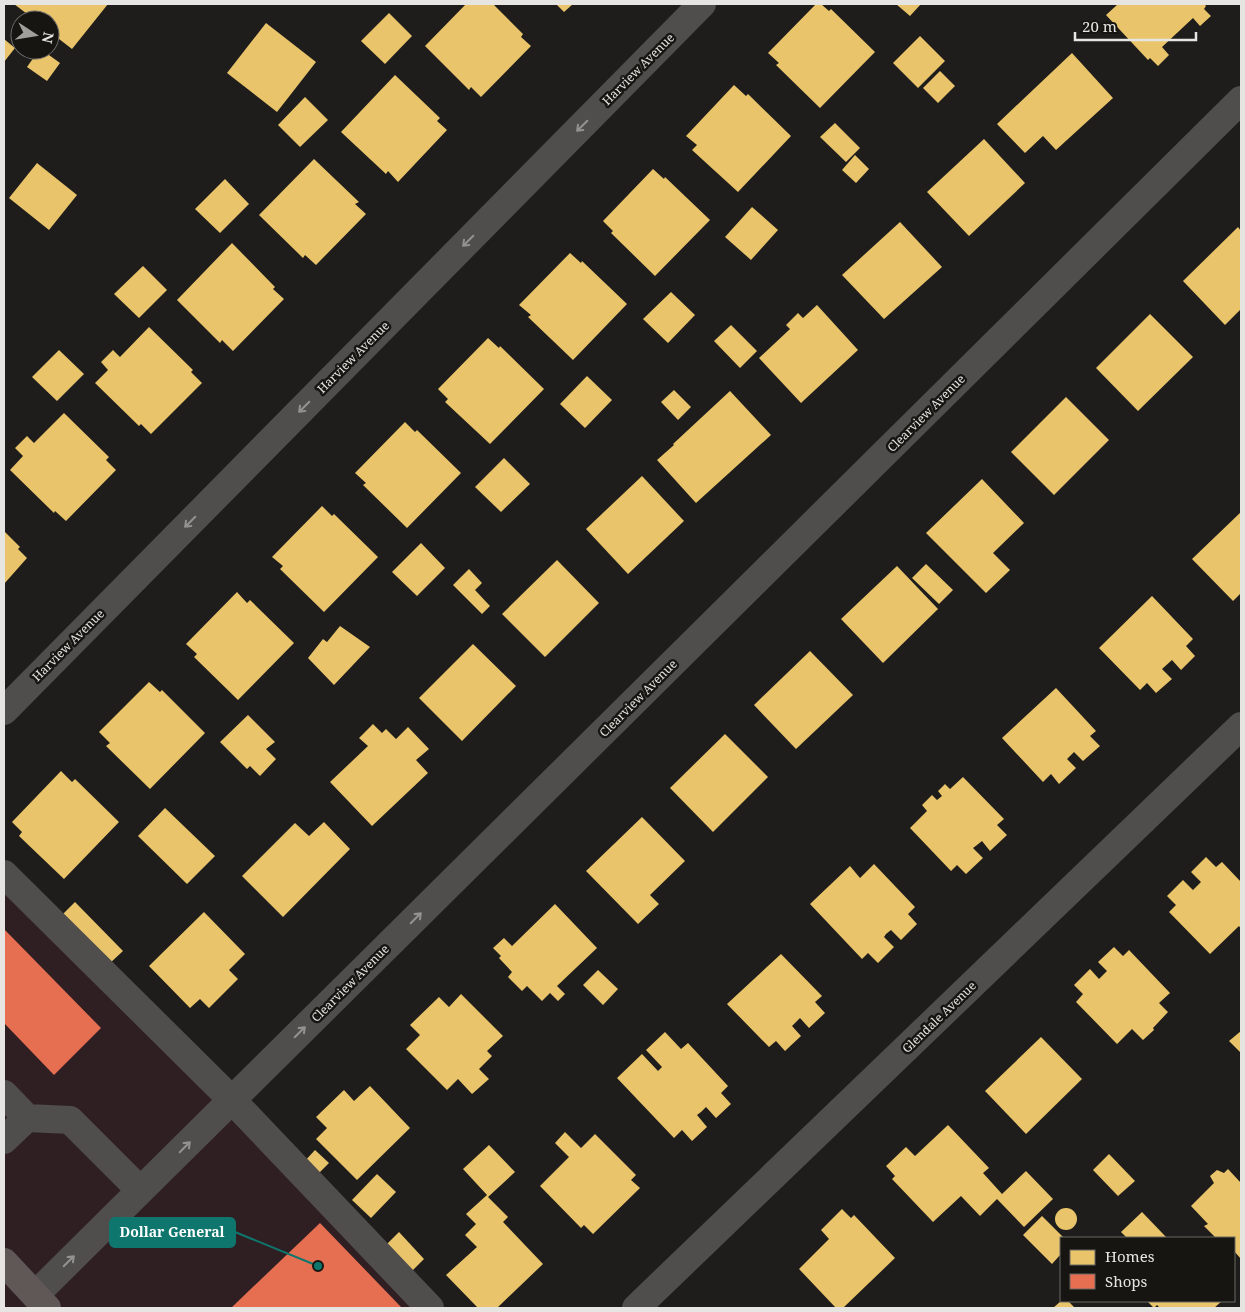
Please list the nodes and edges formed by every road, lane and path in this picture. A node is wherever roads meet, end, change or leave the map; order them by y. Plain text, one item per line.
1 (702, 4) edge
2 (1241, 100) edge
3 (4, 711) edge
4 (1241, 726) edge
5 (4, 874) edge
6 (4, 1094) edge
7 (232, 1100) junction
8 (27, 1118) junction
9 (4, 1140) edge
10 (140, 1190) junction
11 (4, 1262) edge
12 (41, 1302) edge
13 (430, 1308) edge
14 (636, 1308) edge

1 -> 3 street, Harview Avenue
7 -> 2 street, Clearview Avenue
4 - 14 street, Glendale Avenue
5 - 7 street
6 - 8 street
10 -> 7 street, Clearview Avenue
7 - 13 street
8 - 9 street
8 - 10 street
12 -> 10 street, Clearview Avenue
11 - 12 main road

